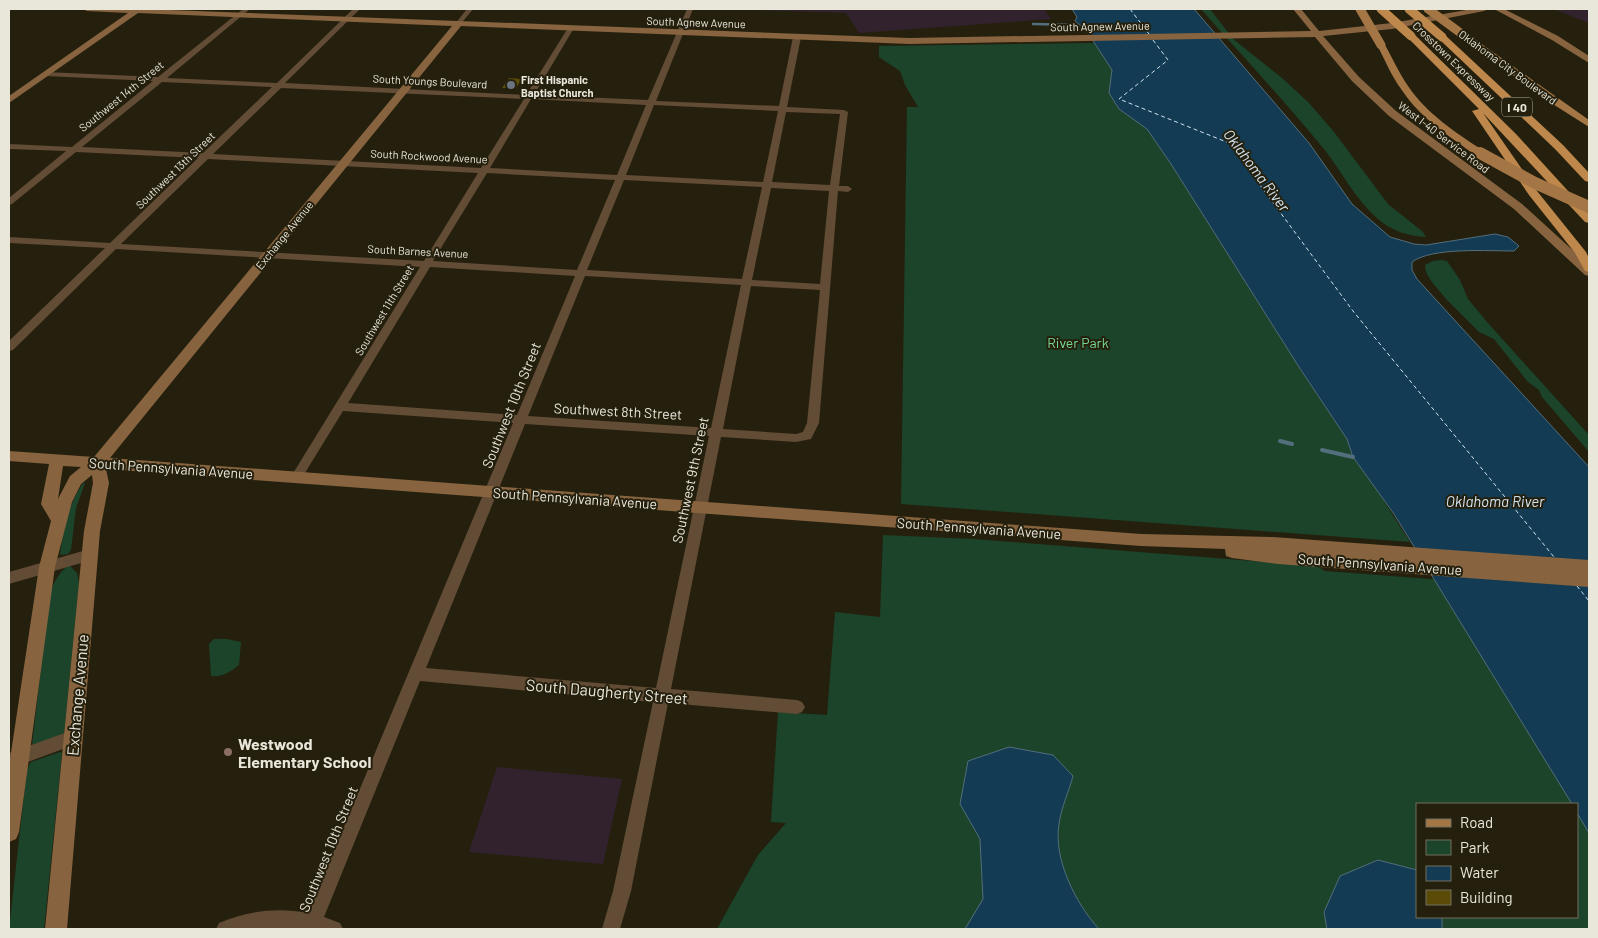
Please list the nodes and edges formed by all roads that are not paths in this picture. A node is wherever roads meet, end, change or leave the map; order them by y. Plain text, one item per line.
1 (86, 9) edge
2 (247, 9) edge
3 (357, 9) edge
4 (470, 9) edge
5 (690, 9) edge
6 (1297, 9) edge
7 (1360, 9) edge
8 (1381, 9) edge
9 (1409, 9) edge
10 (1428, 9) edge
11 (1449, 9) edge
12 (1484, 9) edge
13 (1498, 9) edge
14 (138, 10) edge
15 (240, 15) junction
16 (347, 19) junction
17 (458, 24) junction
18 (571, 28) junction
19 (1315, 31) junction
20 (681, 32) junction
21 (1273, 33) junction
22 (1295, 35) junction
23 (797, 37) junction
24 (1327, 45) junction
25 (1589, 60) edge
26 (45, 74) junction
27 (1452, 75) junction
28 (158, 80) junction
29 (278, 85) junction
30 (402, 91) junction
31 (530, 97) junction
32 (9, 100) edge
33 (651, 103) junction
34 (781, 108) junction
35 (844, 112) joint
36 (1589, 124) edge
37 (9, 146) edge
38 (73, 149) junction
39 (205, 156) junction
40 (344, 163) junction
41 (484, 170) junction
42 (621, 177) junction
43 (1589, 179) edge
44 (766, 185) junction
45 (834, 188) junction
46 (848, 189) dead end
47 (9, 202) edge
48 (1589, 207) edge
49 (1589, 220) edge
50 (9, 240) edge
51 (112, 246) junction
52 (268, 255) junction
53 (427, 264) junction
54 (1589, 268) edge
55 (1589, 272) edge
56 (582, 273) junction
57 (746, 283) junction
58 (825, 287) junction
59 (9, 347) edge
60 (339, 408) junction
61 (521, 420) junction
62 (715, 432) junction
63 (9, 456) edge
64 (57, 459) junction
65 (98, 462) junction
66 (296, 478) junction
67 (491, 492) junction
68 (700, 507) junction
69 (58, 519) junction
70 (1311, 553) junction
71 (90, 555) junction
72 (1589, 566) edge
73 (47, 567) junction
74 (9, 578) edge
75 (1589, 580) edge
76 (416, 674) junction
77 (660, 696) junction
78 (797, 707) dead end
79 (73, 738) junction
80 (14, 759) edge
81 (9, 832) edge
82 (313, 923) junction
83 (56, 929) edge
84 (225, 929) edge
85 (334, 929) edge
86 (611, 929) edge

1 - 14 main road, South Agnew Avenue
2 - 15 street, Southwest 14th Street
3 - 16 street, Southwest 13th Street
4 - 17 street, Exchange Avenue
5 - 20 street, Southwest 10th Street
6 - 19 main road, West I-40 Service Road
7 - 48 main road, bridge
8 - 27 highway, Crosstown Expressway / I 40, bridge
9 - 43 highway, Crosstown Expressway / I 40, bridge
10 - 36 main road, Oklahoma City Boulevard, bridge
11 - 19 main road, South Agnew Avenue
12 - 19 main road, South Agnew Avenue
13 - 25 main road
14 - 15 main road, South Agnew Avenue
14 - 26 main road
15 - 16 main road, South Agnew Avenue
15 - 28 street, Southwest 14th Street
16 - 17 main road, South Agnew Avenue
16 - 29 street, Southwest 13th Street
17 - 18 main road, South Agnew Avenue
17 - 30 main road, Exchange Avenue
18 - 20 main road, South Agnew Avenue
18 - 31 street, Southwest 11th Street
19 - 21 main road, South Agnew Avenue
19 - 22 main road, South Agnew Avenue
19 - 24 main road, West I-40 Service Road
20 - 23 main road, South Agnew Avenue
20 - 33 street, Southwest 10th Street
21 - 22 main road, South Agnew Avenue
21 - 23 main road, South Agnew Avenue
22 - 24 main road
23 - 34 street, Southwest 9th Street
24 - 55 main road, West I-40 Service Road
26 - 28 street, South Youngs Boulevard
26 - 32 main road
27 - 49 highway, Crosstown Expressway / I 40
27 - 54 highway
28 - 29 street, South Youngs Boulevard
28 - 38 street, Southwest 14th Street
29 - 30 street, South Youngs Boulevard
29 - 39 street, Southwest 13th Street
30 - 31 street, South Youngs Boulevard
30 - 40 main road, Exchange Avenue
31 - 33 street, South Youngs Boulevard
31 - 41 street, Southwest 11th Street
33 - 34 street, South Youngs Boulevard
33 - 42 street, Southwest 10th Street
34 - 35 street, South Youngs Boulevard
34 - 44 street, Southwest 9th Street
35 - 45 street, Southwest 8th Street
37 - 38 street, South Rockwood Avenue
38 - 39 street, South Rockwood Avenue
38 - 47 street, Southwest 14th Street
39 - 40 street, South Rockwood Avenue
39 - 51 street, Southwest 13th Street
40 - 41 street, South Rockwood Avenue
40 - 52 main road, Exchange Avenue
41 - 42 street, South Rockwood Avenue
41 - 53 street, Southwest 11th Street
42 - 44 street, South Rockwood Avenue
42 - 56 street, Southwest 10th Street
44 - 45 street, South Rockwood Avenue
44 - 57 street, Southwest 9th Street
45 - 46 street, South Rockwood Avenue
45 - 58 street, Southwest 8th Street
50 - 51 street, South Barnes Avenue
51 - 52 street, South Barnes Avenue
51 - 59 street, Southwest 13th Street
52 - 53 street, South Barnes Avenue
52 - 65 main road, Exchange Avenue
53 - 56 street, South Barnes Avenue
53 - 60 street, Southwest 11th Street
56 - 57 street, South Barnes Avenue
56 - 61 street, Southwest 10th Street
57 - 58 street, South Barnes Avenue
57 - 62 street, Southwest 9th Street
58 - 62 street, Southwest 8th Street
60 - 61 street, Southwest 8th Street
60 - 66 street, Southwest 11th Street
61 - 62 street, Southwest 8th Street
61 - 67 street, Southwest 10th Street
62 - 68 street, Southwest 9th Street
63 - 64 main road, South Pennsylvania Avenue
64 - 65 main road, South Pennsylvania Avenue
64 - 69 main road
65 - 66 main road, South Pennsylvania Avenue
65 - 69 main road, Exchange Avenue
65 - 71 main road, Exchange Avenue
66 - 67 main road, South Pennsylvania Avenue
67 - 68 main road, South Pennsylvania Avenue
67 - 76 street, Southwest 10th Street
68 - 70 main road, South Pennsylvania Avenue
68 - 77 street, Southwest 9th Street
69 - 73 main road, Exchange Avenue
70 - 72 main road, South Pennsylvania Avenue
70 - 75 main road, South Pennsylvania Avenue
71 - 73 street
71 - 79 main road, Exchange Avenue
73 - 74 street
73 - 80 main road, Exchange Avenue
76 - 77 street, South Daugherty Street
76 - 82 street, Southwest 10th Street
77 - 78 street, South Daugherty Street
77 - 86 street, Southwest 9th Street
79 - 80 street
79 - 83 main road, Exchange Avenue
80 - 81 main road, Exchange Avenue
82 - 84 street
82 - 85 street

